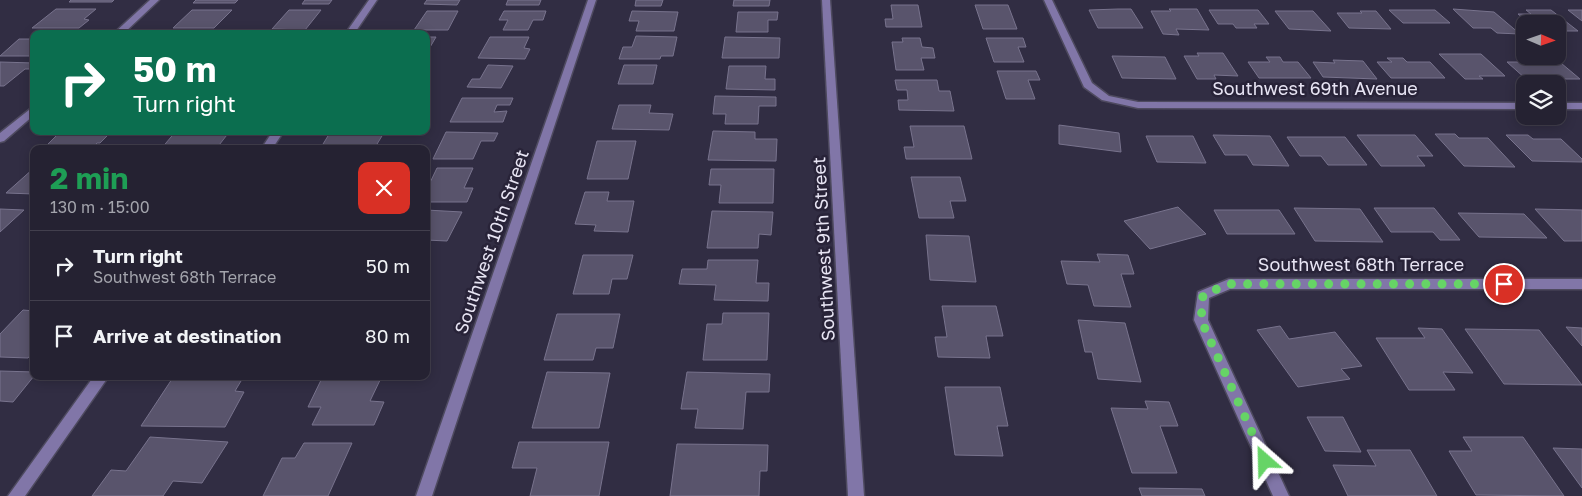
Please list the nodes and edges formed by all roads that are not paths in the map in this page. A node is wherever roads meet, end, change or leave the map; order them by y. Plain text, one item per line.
1 (155, 0) edge
2 (373, 0) edge
3 (592, 0) edge
4 (826, 0) edge
5 (1048, 0) edge
6 (121, 30) edge
7 (352, 30) edge
8 (1516, 106) edge
9 (1566, 106) edge
10 (1582, 106) edge
11 (30, 113) edge
12 (0, 140) edge
13 (1582, 284) edge
14 (99, 380) edge
15 (16, 496) edge
16 (424, 496) edge
17 (856, 496) edge
18 (1281, 496) edge

1 - 6 street
2 - 7 street
3 - 16 street, Southwest 10th Street
4 - 17 street, Southwest 9th Street
5 - 8 street, Southwest 69th Avenue
9 - 10 street
11 - 12 street
13 - 18 street, Southwest 68th Terrace
14 - 15 street

